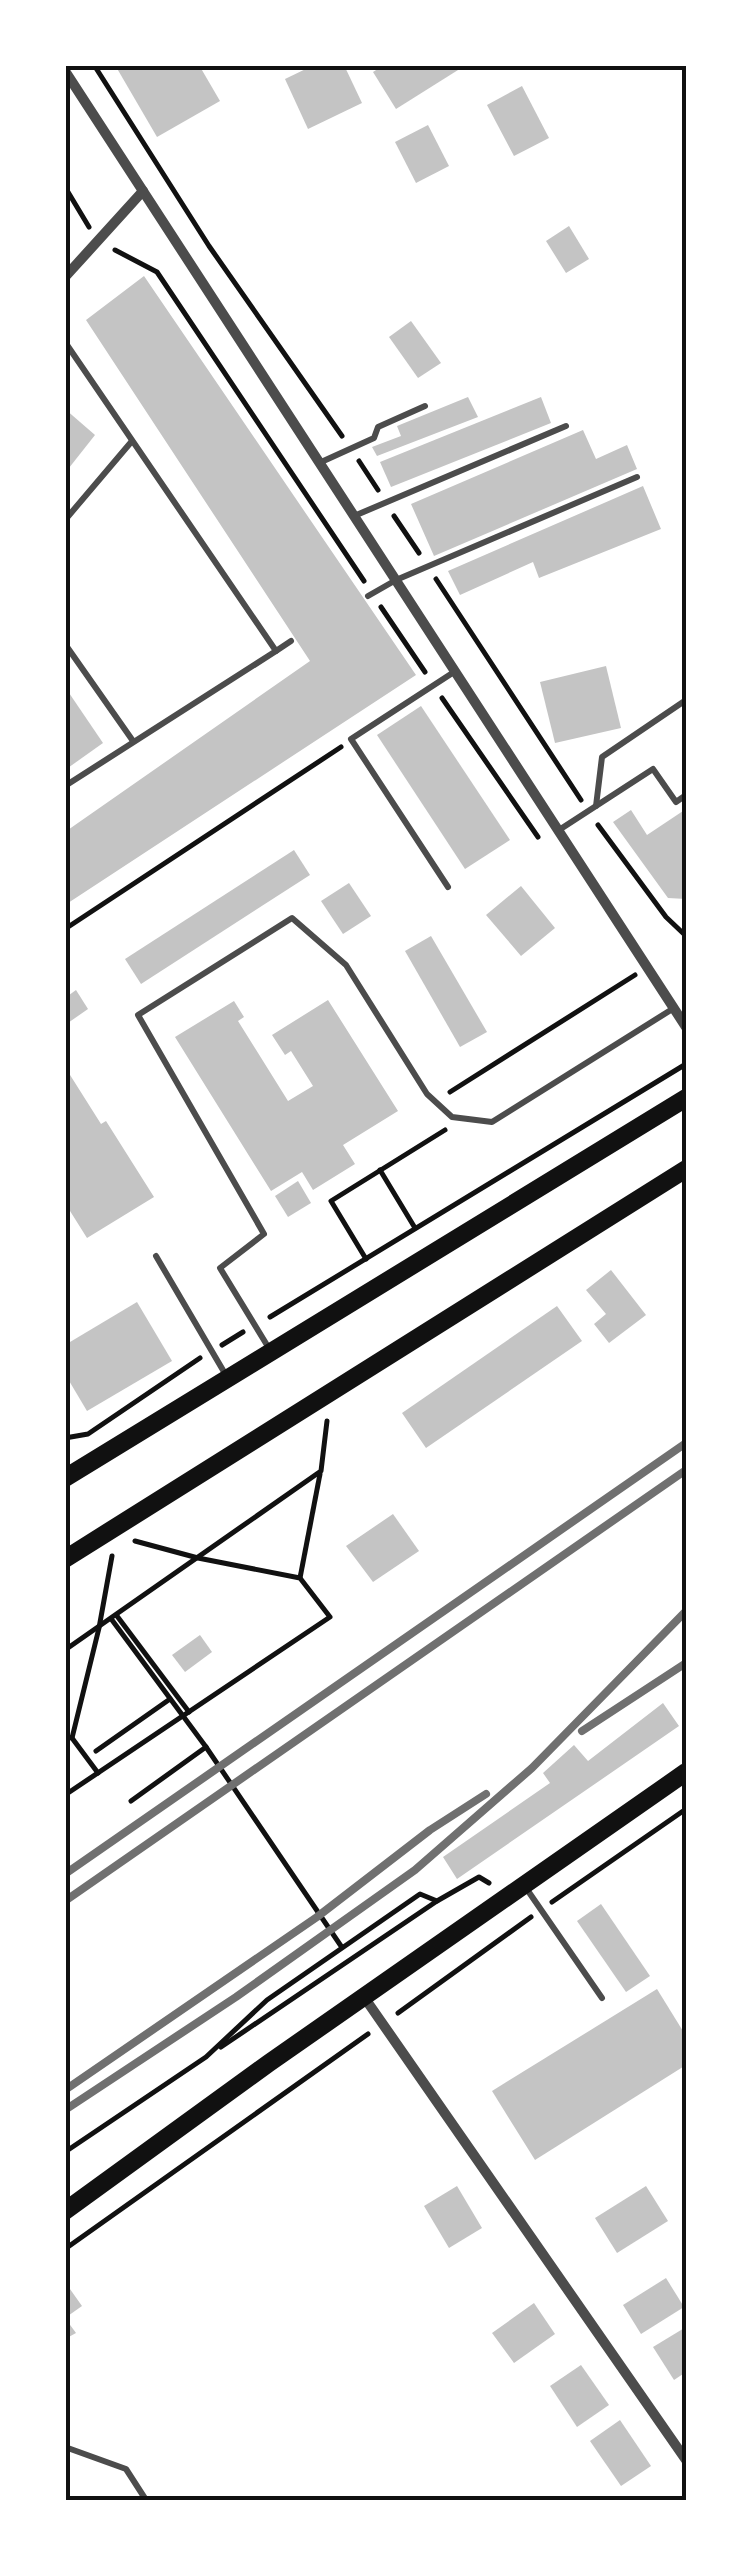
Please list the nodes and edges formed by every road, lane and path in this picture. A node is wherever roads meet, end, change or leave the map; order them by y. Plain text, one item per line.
1 (65, 71) edge
2 (142, 190) junction
3 (65, 277) edge
4 (65, 342) edge
5 (425, 406) dead end
6 (566, 426) dead end
7 (132, 440) junction
8 (320, 463) junction
9 (637, 477) dead end
10 (354, 516) junction
11 (65, 520) edge
12 (396, 580) junction
13 (368, 596) dead end
14 (291, 641) dead end
15 (65, 644) edge
16 (276, 652) junction
17 (455, 672) junction
18 (686, 700) edge
19 (352, 740) junction
20 (133, 742) junction
21 (65, 786) edge
22 (686, 795) edge
23 (596, 806) junction
24 (558, 830) junction
25 (448, 887) dead end
26 (65, 929) edge
27 (638, 974) dead end
28 (674, 1008) junction
29 (686, 1027) edge
30 (686, 1064) edge
31 (686, 1098) edge
32 (435, 1102) junction
33 (464, 1118) junction
34 (686, 1169) edge
35 (380, 1170) junction
36 (416, 1228) junction
37 (156, 1256) dead end
38 (366, 1258) junction
39 (256, 1325) junction
40 (213, 1350) junction
41 (272, 1352) junction
42 (228, 1378) junction
43 (328, 1413) dead end
44 (65, 1438) edge
45 (321, 1471) junction
46 (65, 1478) edge
47 (131, 1540) dead end
48 (113, 1549) dead end
49 (198, 1558) junction
50 (65, 1559) edge
51 (300, 1578) junction
52 (115, 1618) junction
53 (99, 1628) junction
54 (65, 1650) edge
55 (170, 1699) junction
56 (188, 1712) junction
57 (69, 1738) edge
58 (206, 1748) junction
59 (96, 1752) dead end
60 (686, 1772) edge
61 (98, 1773) junction
62 (65, 1795) edge
63 (131, 1801) dead end
64 (490, 1884) dead end
65 (525, 1887) junction
66 (438, 1901) junction
67 (342, 1946) junction
68 (364, 1997) junction
69 (602, 1998) dead end
70 (206, 2057) junction
71 (65, 2152) edge
72 (65, 2210) edge
73 (65, 2446) edge
74 (686, 2460) edge
75 (146, 2500) edge

1 - 2 street
2 - 3 street
2 - 8 street
4 - 7 lane
5 - 8 lane
6 - 10 lane
7 - 11 lane
7 - 16 lane
8 - 10 street
9 - 12 lane
10 - 12 street
12 - 13 lane
12 - 17 street
14 - 16 lane
15 - 20 lane
16 - 20 lane
17 - 19 lane
17 - 24 street
18 - 23 lane
19 - 25 lane
19 - 26 path
20 - 21 lane
22 - 23 lane
23 - 24 lane
24 - 28 street
27 - 32 path
28 - 29 street
28 - 33 lane
30 - 36 path
31 - 41 main road
32 - 33 lane
32 - 39 lane
33 - 35 path
34 - 50 main road
35 - 36 path
35 - 38 path
36 - 38 path
37 - 40 lane
38 - 39 path
39 - 40 path
39 - 41 lane
40 - 42 lane
40 - 44 path
41 - 42 main road
42 - 46 main road
43 - 45 path
45 - 49 path
45 - 51 path
47 - 49 path
48 - 53 path
49 - 51 path
49 - 52 path
51 - 56 path
52 - 53 path
52 - 55 path
52 - 56 path
53 - 54 path
53 - 57 path
55 - 58 path
55 - 59 path
56 - 61 path
57 - 61 path
58 - 63 path
58 - 67 path
60 - 65 main road
61 - 62 path
64 - 66 path
65 - 68 main road
65 - 69 lane
66 - 67 path
66 - 70 path
67 - 70 path
68 - 72 main road
68 - 74 street
70 - 71 path
73 - 75 lane

